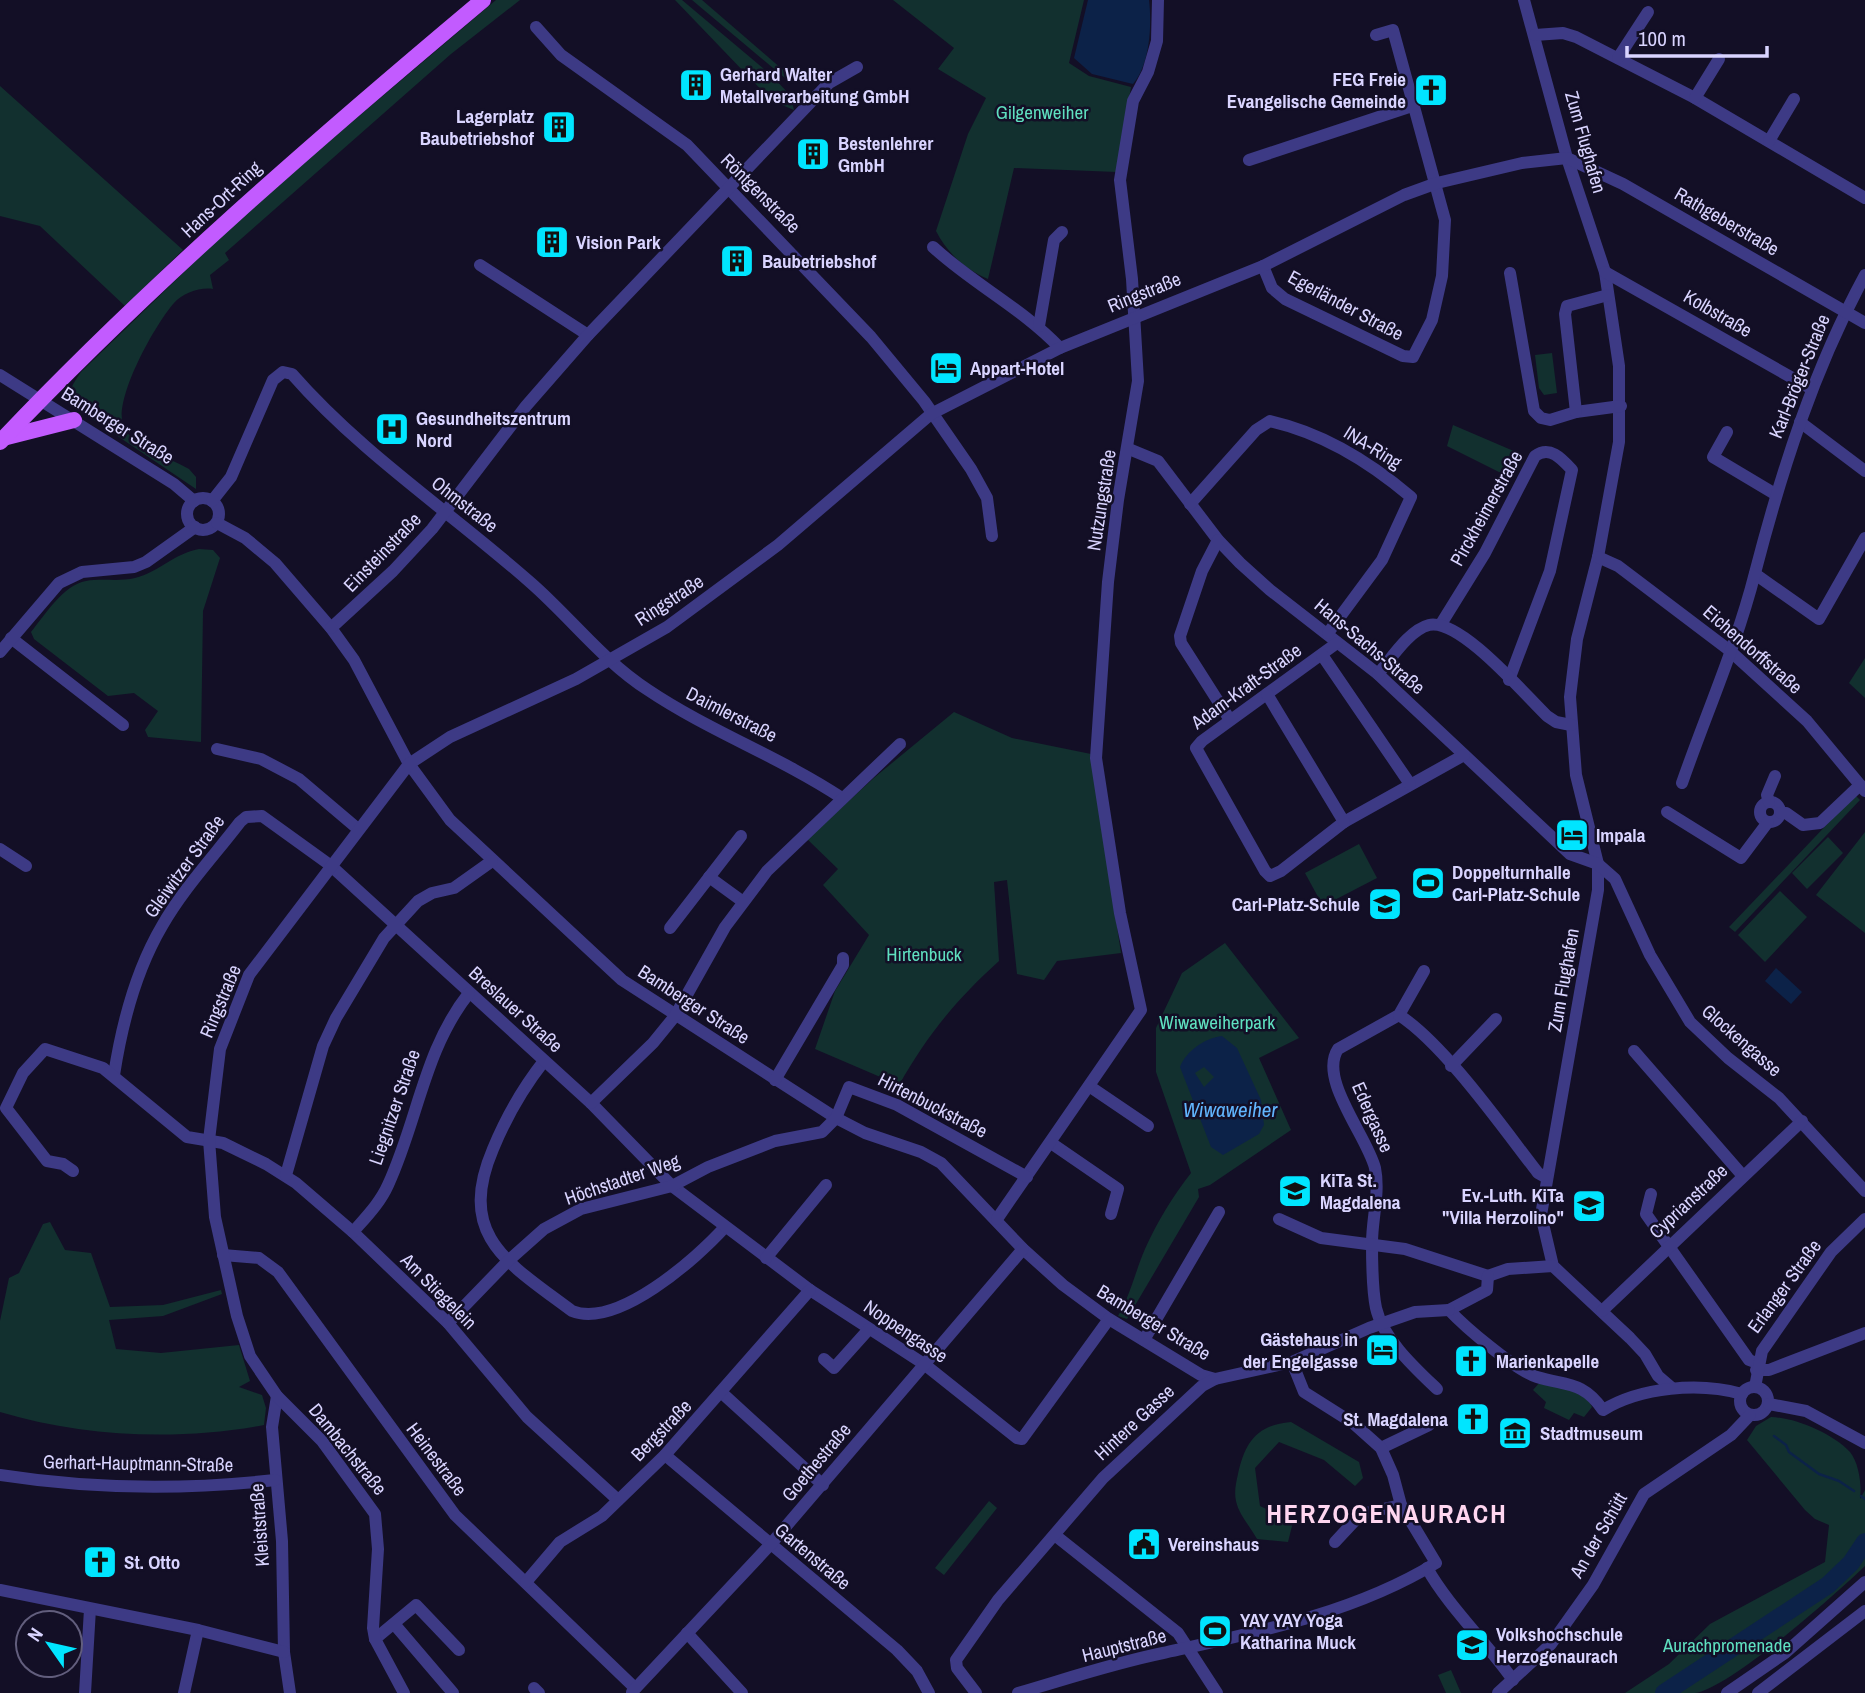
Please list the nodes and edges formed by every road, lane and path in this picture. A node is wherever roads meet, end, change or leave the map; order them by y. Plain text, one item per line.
1 (483, 0) edge
2 (1158, 0) edge
3 (1524, 0) edge
4 (1648, 12) dead end
5 (536, 27) dead end
6 (1376, 35) dead end
7 (1535, 36) junction
8 (1618, 58) junction
9 (1719, 59) dead end
10 (857, 68) dead end
11 (1695, 98) junction
12 (1794, 99) dead end
13 (1412, 106) junction
14 (1769, 141) junction
15 (1567, 158) junction
16 (1249, 160) dead end
17 (1437, 183) junction
18 (729, 188) junction
19 (1865, 198) edge
20 (1062, 232) dead end
21 (933, 247) dead end
22 (480, 265) dead end
23 (1263, 266) junction
24 (1605, 272) junction
25 (1510, 274) dead end
26 (1865, 275) edge
27 (1604, 296) junction
28 (1845, 312) junction
29 (1134, 317) junction
30 (1865, 323) edge
31 (1039, 326) junction
32 (588, 335) junction
33 (1060, 348) junction
34 (0, 375) edge
35 (1812, 389) junction
36 (40, 400) junction
37 (1621, 406) junction
38 (1576, 412) junction
39 (931, 414) junction
40 (74, 421) junction
41 (1800, 422) junction
42 (1727, 432) dead end
43 (2, 440) edge
44 (1129, 449) junction
45 (1865, 471) edge
46 (1775, 494) junction
47 (194, 501) junction
48 (212, 501) junction
49 (1190, 504) junction
50 (446, 512) junction
51 (217, 523) junction
52 (195, 527) junction
53 (992, 536) dead end
54 (1865, 538) edge
55 (1218, 540) junction
56 (1598, 557) junction
57 (1755, 574) junction
58 (1441, 624) junction
59 (331, 628) junction
60 (12, 638) junction
61 (1333, 638) junction
62 (1729, 650) junction
63 (0, 652) edge
64 (1322, 655) junction
65 (607, 660) junction
66 (1378, 674) junction
67 (1509, 680) junction
68 (1267, 694) junction
69 (1230, 720) junction
70 (123, 725) dead end
71 (1571, 725) junction
72 (900, 744) dead end
73 (217, 749) dead end
74 (1464, 755) junction
75 (409, 764) junction
76 (1775, 776) dead end
77 (1682, 783) dead end
78 (1410, 784) junction
79 (1862, 788) edge
80 (842, 798) junction
81 (1769, 802) junction
82 (1668, 812) dead end
83 (1781, 813) junction
84 (1344, 821) junction
85 (1768, 822) junction
86 (358, 830) junction
87 (740, 835) dead end
88 (0, 849) edge
89 (492, 861) junction
90 (1598, 864) junction
91 (330, 865) junction
92 (26, 866) dead end
93 (709, 877) junction
94 (742, 901) junction
95 (394, 925) junction
96 (670, 928) dead end
97 (843, 958) dead end
98 (1424, 971) dead end
99 (469, 993) junction
100 (1399, 1015) junction
101 (675, 1016) junction
102 (1496, 1019) dead end
103 (1634, 1051) dead end
104 (544, 1061) junction
105 (1451, 1066) junction
106 (114, 1075) junction
107 (775, 1080) junction
108 (1088, 1086) junction
109 (591, 1103) junction
110 (836, 1118) junction
111 (1802, 1121) junction
112 (1147, 1126) dead end
113 (209, 1140) junction
114 (1051, 1143) junction
115 (73, 1171) dead end
116 (286, 1175) junction
117 (1743, 1176) junction
118 (1027, 1177) junction
119 (1547, 1178) junction
120 (826, 1185) dead end
121 (672, 1186) junction
122 (1865, 1191) edge
123 (1651, 1194) dead end
124 (1219, 1212) dead end
125 (1111, 1214) dead end
126 (997, 1219) junction
127 (1279, 1219) dead end
128 (1865, 1219) edge
129 (725, 1227) junction
130 (353, 1232) junction
131 (1372, 1244) junction
132 (1668, 1245) junction
133 (1023, 1249) junction
134 (223, 1255) junction
135 (766, 1258) junction
136 (508, 1261) junction
137 (1553, 1266) junction
138 (1488, 1276) junction
139 (810, 1290) junction
140 (1449, 1310) junction
141 (1602, 1311) junction
142 (1109, 1320) junction
143 (447, 1323) junction
144 (1382, 1323) junction
145 (869, 1329) junction
146 (1865, 1332) edge
147 (1144, 1340) junction
148 (824, 1359) dead end
149 (1292, 1362) junction
150 (924, 1364) junction
151 (1757, 1366) junction
152 (1215, 1379) junction
153 (1755, 1387) junction
154 (1671, 1388) junction
155 (1437, 1389) dead end
156 (722, 1393) junction
157 (1742, 1394) junction
158 (277, 1396) junction
159 (1769, 1404) junction
160 (1750, 1415) junction
161 (1429, 1425) dead end
162 (1865, 1443) edge
163 (1381, 1448) junction
164 (665, 1455) junction
165 (0, 1475) edge
166 (275, 1480) junction
167 (823, 1485) junction
168 (618, 1500) junction
169 (1401, 1505) junction
170 (1056, 1536) junction
171 (1335, 1542) dead end
172 (770, 1545) junction
173 (1432, 1565) junction
174 (1865, 1581) edge
175 (526, 1582) junction
176 (0, 1590) edge
177 (90, 1609) junction
178 (1865, 1611) edge
179 (395, 1625) junction
180 (198, 1630) junction
181 (687, 1633) junction
182 (375, 1639) junction
183 (1191, 1649) junction
184 (460, 1650) dead end
185 (284, 1653) junction
186 (1513, 1680) junction
187 (633, 1691) edge
188 (1731, 1692) edge
189 (85, 1693) edge
190 (184, 1693) edge
191 (290, 1693) edge
192 (404, 1693) edge
193 (453, 1693) edge
194 (742, 1693) edge
195 (929, 1693) edge
196 (976, 1693) edge
197 (1018, 1693) edge
198 (1217, 1693) edge
199 (1498, 1693) edge
200 (1758, 1693) edge

1 - 36 main road, Hans-Ort-Ring
2 - 29 street, Nutzungstraße
3 - 7 street, Zum Flughafen
4 - 8 street
5 - 18 street, Röntgenstraße
6 - 13 street
7 - 8 street
7 - 15 street, Zum Flughafen
8 - 11 street
9 - 11 street
10 - 18 street, Einsteinstraße
11 - 14 street
12 - 14 street
13 - 16 street
13 - 17 street
14 - 19 street
15 - 17 street, Ringstraße
15 - 24 street, Zum Flughafen
15 - 28 street, Rathgeberstraße
17 - 23 street, Ringstraße
17 - 23 street, Egerländer Straße
18 - 32 street, Einsteinstraße
18 - 39 street, Röntgenstraße
20 - 31 street
21 - 31 street
22 - 32 street
23 - 29 street, Ringstraße
24 - 27 street, Zum Flughafen
24 - 35 street, Kolbstraße
25 - 38 street
26 - 28 street, Karl-Bröger-Straße
27 - 37 street, Zum Flughafen
27 - 38 street
28 - 30 street, Rathgeberstraße
28 - 35 street, Karl-Bröger-Straße
29 - 33 street, Ringstraße
29 - 44 street, Nutzungstraße
31 - 33 street
32 - 50 street, Einsteinstraße
33 - 39 street, Ringstraße
34 - 36 street, Bamberger Straße
35 - 41 street, Karl-Bröger-Straße
36 - 40 street, Bamberger Straße
36 - 43 main road, Hans-Ort-Ring
37 - 38 street
37 - 56 street, Zum Flughafen
39 - 53 street, Röntgenstraße
39 - 65 street, Ringstraße
40 - 43 main road
40 - 47 street, Bamberger Straße
41 - 45 street
41 - 46 street, Karl-Bröger-Straße
42 - 46 street
44 - 49 street, Hans-Sachs-Straße
44 - 108 street, Nutzungstraße
46 - 57 street, Karl-Bröger-Straße
47 - 48 street
47 - 52 street
48 - 50 street, Ohmstraße
48 - 51 street
49 - 55 street, Hans-Sachs-Straße
49 - 61 street, INA-Ring
50 - 59 street, Einsteinstraße
50 - 65 street, Ohmstraße
51 - 52 street
51 - 59 street, Bamberger Straße
52 - 60 street
54 - 57 street
55 - 61 street, Hans-Sachs-Straße
55 - 69 street
56 - 62 street, Eichendorffstraße
56 - 71 street, Zum Flughafen
57 - 62 street, Karl-Bröger-Straße
58 - 66 street
58 - 67 street
58 - 67 street, Pirckheimerstraße
59 - 75 street, Bamberger Straße
60 - 63 street
60 - 70 street
61 - 64 street, Adam-Kraft-Straße
61 - 66 street, Hans-Sachs-Straße
62 - 77 street, Karl-Bröger-Straße
62 - 79 street, Eichendorffstraße
64 - 68 street, Adam-Kraft-Straße
64 - 78 street
65 - 75 street, Ringstraße
65 - 80 street, Daimlerstraße
66 - 74 street, Hans-Sachs-Straße
67 - 71 street
68 - 69 street, Adam-Kraft-Straße
68 - 84 street
69 - 84 street, Adam-Kraft-Straße
71 - 90 street, Zum Flughafen
72 - 80 street
73 - 86 street
74 - 78 street
74 - 90 street, Hans-Sachs-Straße
75 - 86 street, Ringstraße
75 - 89 street, Bamberger Straße
76 - 81 street
78 - 84 street
79 - 83 street
80 - 94 street
81 - 83 street
81 - 85 street
82 - 85 street
83 - 85 street
86 - 91 street, Ringstraße
87 - 93 street
88 - 92 street
89 - 95 street
89 - 101 street, Bamberger Straße
90 - 111 street, Glockengasse
90 - 119 street, Zum Flughafen
91 - 95 street, Breslauer Straße
91 - 106 street, Gleiwitzer Straße
91 - 113 street, Ringstraße
93 - 94 street
93 - 96 street
94 - 101 street
95 - 99 street, Breslauer Straße
95 - 116 street
97 - 107 street
98 - 100 street
99 - 104 street, Breslauer Straße
99 - 130 street, Liegnitzer Straße
100 - 105 street
100 - 131 street, Edergasse
101 - 107 street, Bamberger Straße
101 - 109 street
102 - 105 street
103 - 117 street
104 - 109 street, Breslauer Straße
104 - 136 street
105 - 119 street
106 - 113 street
106 - 115 street
107 - 110 street, Bamberger Straße
108 - 112 street
108 - 114 street
109 - 121 street, Breslauer Straße
110 - 118 street, Hirtenbuckstraße
110 - 121 street, Höchstadter Weg
110 - 126 street, Bamberger Straße
111 - 117 street, Cyprianstraße
111 - 122 street, Glockengasse
113 - 116 street, Am Stiegelein
113 - 134 street, Ringstraße
114 - 118 street
114 - 125 street
116 - 130 street, Am Stiegelein
117 - 132 street, Cyprianstraße
118 - 126 street
119 - 137 street, Zum Flughafen
120 - 135 street
121 - 129 street, Noppengasse
121 - 136 street, Höchstadter Weg
123 - 132 street
124 - 147 street
126 - 133 street, Bamberger Straße
127 - 131 street
128 - 151 street, Erlanger Straße
129 - 135 street, Noppengasse
129 - 136 street
130 - 143 street, Am Stiegelein
131 - 138 street
131 - 144 street, Edergasse
132 - 141 street, Cyprianstraße
132 - 151 street
133 - 142 street, Bamberger Straße
133 - 150 street, Goethestraße
134 - 158 street, Ringstraße
134 - 175 street, Heinestraße
135 - 139 street, Noppengasse
136 - 143 street, Höchstadter Weg
137 - 138 street
137 - 141 street
138 - 140 street
139 - 145 street, Noppengasse
139 - 156 street, Bergstraße
140 - 144 street, Hintere Gasse
140 - 154 street
141 - 154 street
142 - 147 street, Bamberger Straße
142 - 150 street, Noppengasse
143 - 168 street, Am Stiegelein
144 - 149 street, Hintere Gasse
144 - 155 street
145 - 148 street
145 - 150 street, Noppengasse
146 - 151 street
147 - 152 street, Bamberger Straße
149 - 152 street, Hintere Gasse
149 - 163 street
150 - 167 street, Goethestraße
151 - 153 street, Erlanger Straße
152 - 170 street, Hintere Gasse
153 - 157 street
153 - 159 street
154 - 157 street
156 - 164 street, Bergstraße
156 - 167 street
157 - 160 street
158 - 166 street, Kleiststraße
158 - 182 street, Dambachstraße
159 - 160 street
159 - 162 street
160 - 186 street, An der Schütt
161 - 163 street
163 - 169 street
164 - 168 street, Bergstraße
164 - 172 street, Gartenstraße
165 - 166 street, Gerhart-Hauptmann-Straße
166 - 185 street, Kleiststraße
167 - 172 street, Goethestraße
168 - 175 street, Bergstraße
169 - 171 street
169 - 173 street
170 - 183 street
170 - 196 street, Hintere Gasse
172 - 181 street, Goethestraße
172 - 195 street, Gartenstraße
173 - 183 street, Hauptstraße
173 - 186 street
174 - 188 street
175 - 187 street, Heinestraße
176 - 177 street
177 - 180 street
177 - 189 street
178 - 200 street
179 - 182 street
179 - 184 street
179 - 193 street
180 - 185 street
180 - 190 street
181 - 187 street, Goethestraße
181 - 194 street
182 - 192 street, Dambachstraße
183 - 197 street, Hauptstraße
183 - 198 street
185 - 191 street, Kleiststraße
186 - 199 street, An der Schütt

